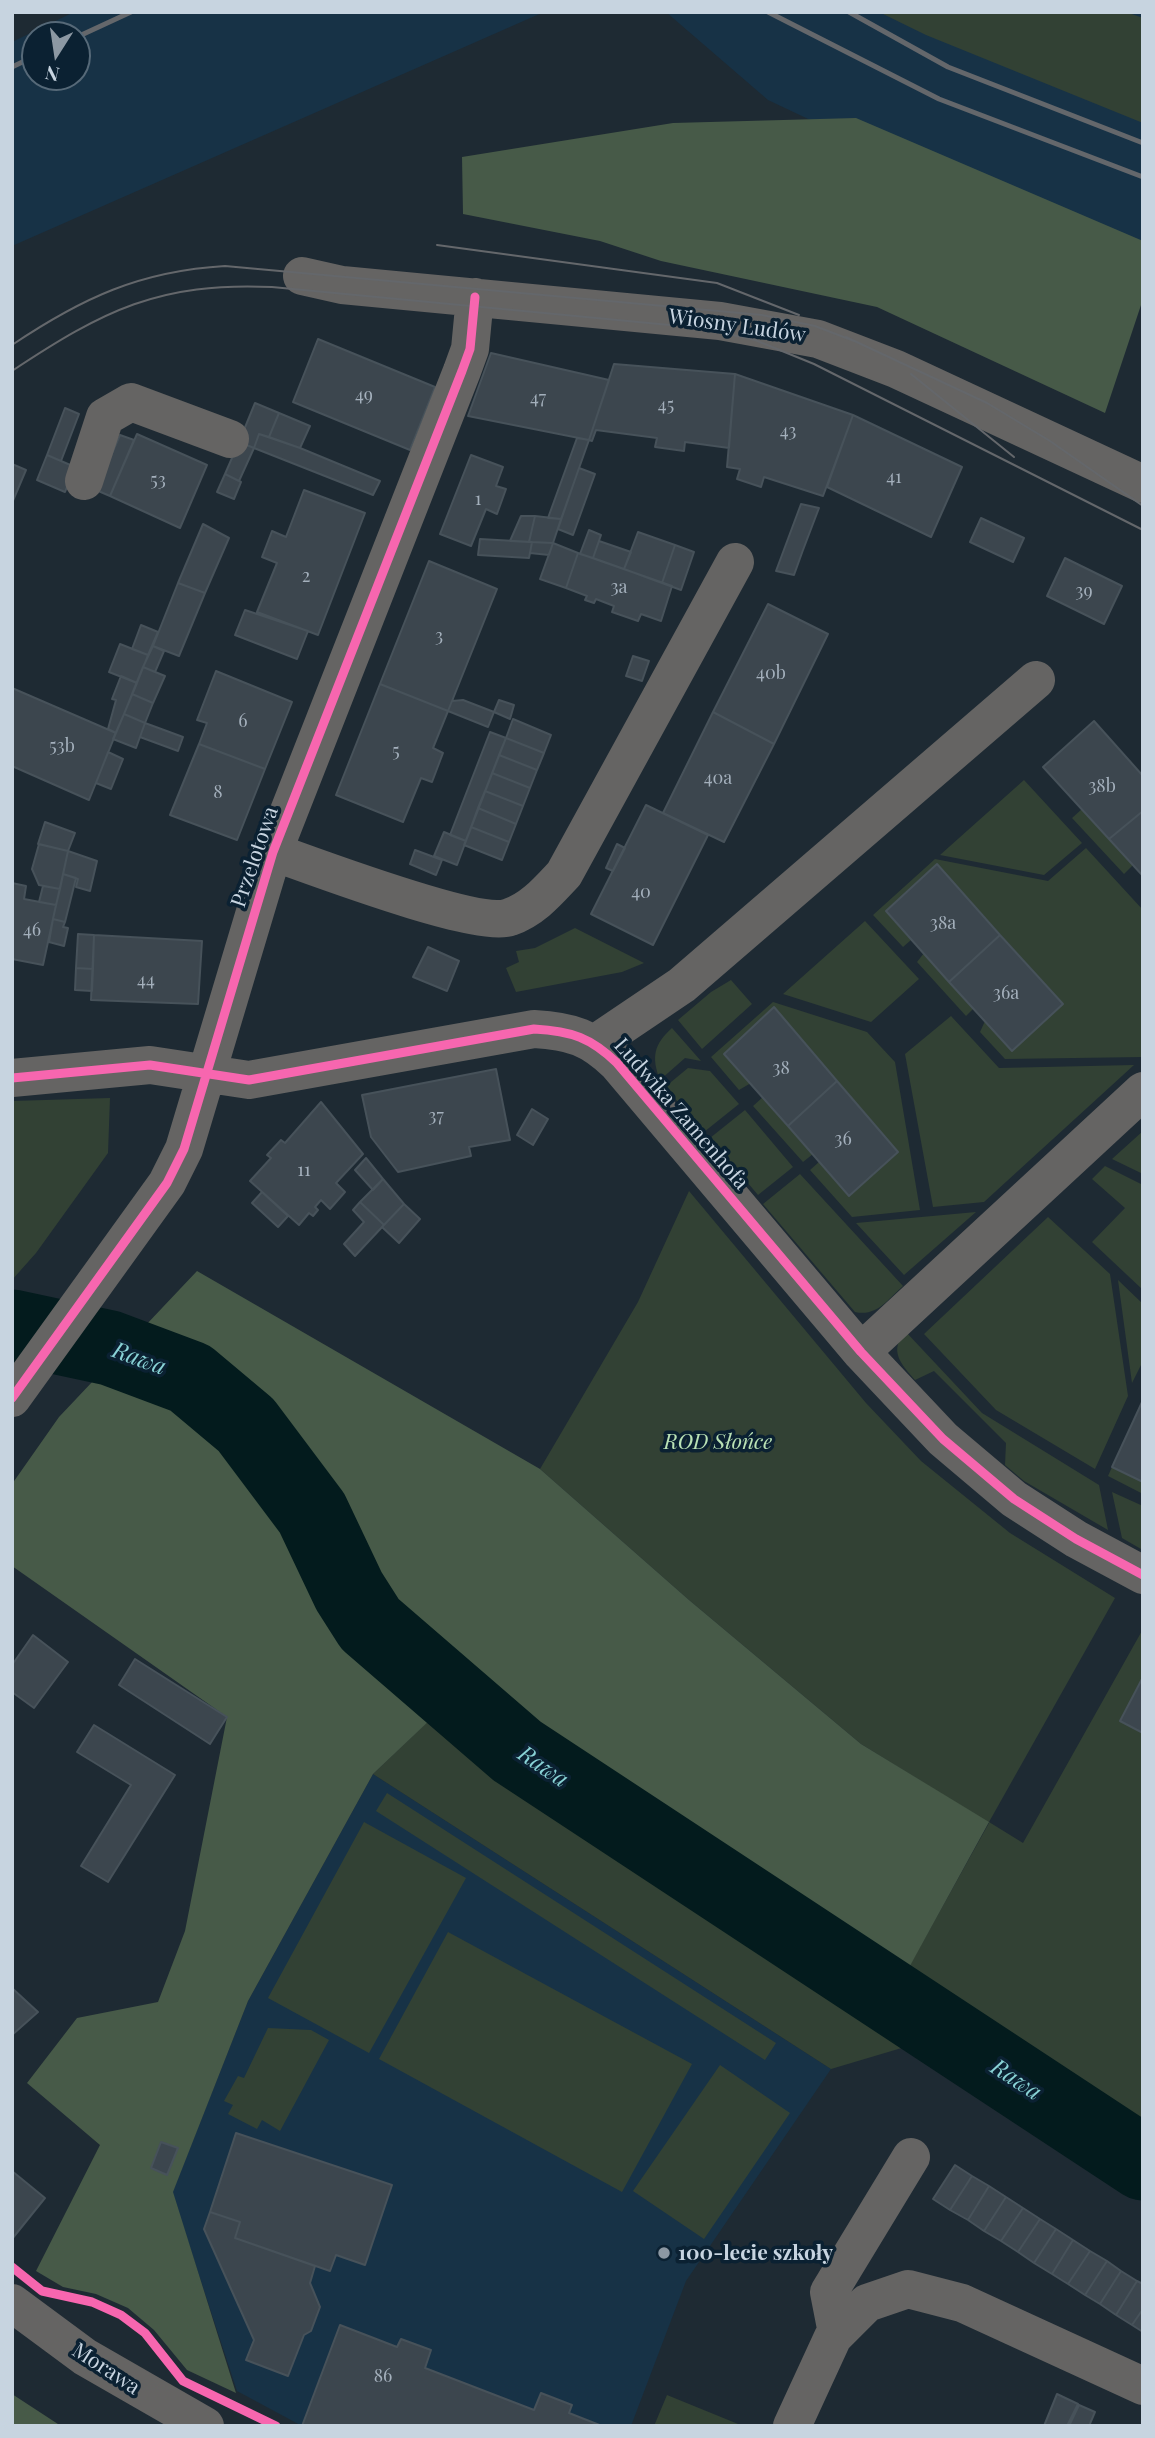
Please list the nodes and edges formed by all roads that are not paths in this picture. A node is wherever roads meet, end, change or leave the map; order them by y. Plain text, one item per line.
1 (302, 276) dead end
2 (475, 298) junction
3 (230, 439) dead end
4 (84, 481) dead end
5 (1143, 485) edge
6 (735, 562) dead end
7 (1036, 680) dead end
8 (273, 852) junction
9 (596, 1043) junction
10 (207, 1074) junction
11 (12, 1078) edge
12 (1143, 1091) edge
13 (860, 1352) junction
14 (16, 1392) edge
15 (1143, 1575) edge
16 (911, 2157) dead end
17 (12, 2303) edge
18 (837, 2333) junction
19 (1143, 2386) edge
20 (205, 2426) edge
21 (793, 2426) edge

1 - 2 street, Wiosny Ludów
2 - 5 street, Wiosny Ludów
2 - 8 street, Przelotowa
3 - 4 street
6 - 8 street, Przelotowa
7 - 9 street
8 - 10 street, Przelotowa
9 - 10 street, Ludwika Zamenhofa
9 - 13 street, Ludwika Zamenhofa
10 - 11 street, Ludwika Zamenhofa
10 - 14 street, Przelotowa
12 - 13 street
13 - 15 street, Ludwika Zamenhofa
16 - 18 street
17 - 20 street, Morawa
18 - 19 street
18 - 21 street

